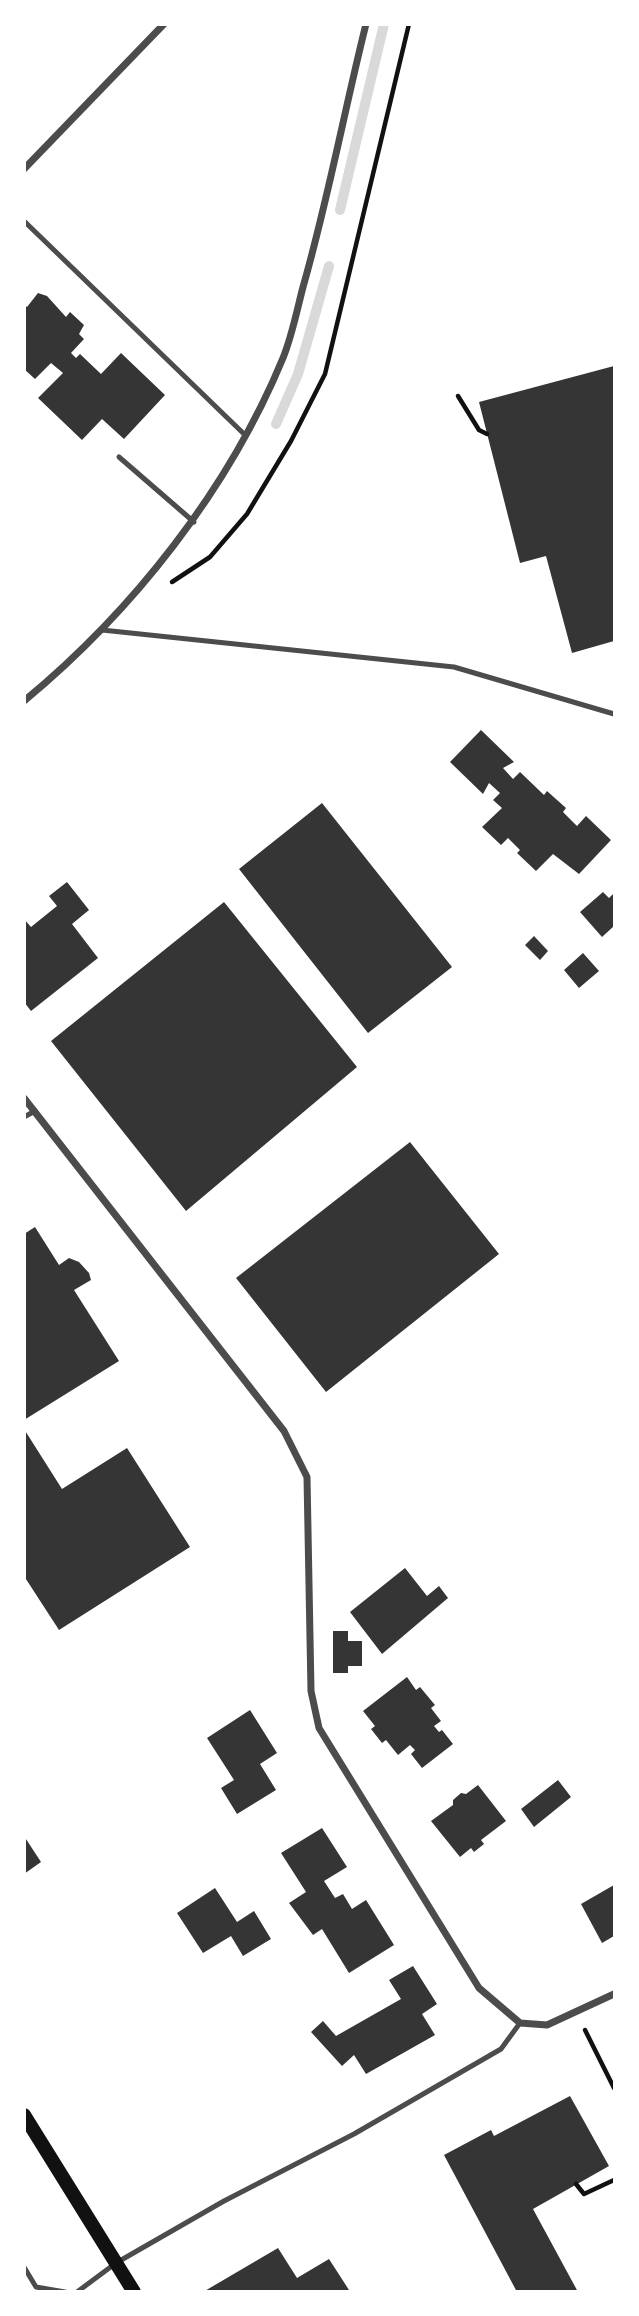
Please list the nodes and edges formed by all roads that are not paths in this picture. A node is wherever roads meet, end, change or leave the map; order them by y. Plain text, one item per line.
1 (164, 24) edge
2 (366, 24) edge
3 (24, 169) edge
4 (24, 220) edge
5 (244, 434) junction
6 (119, 457) dead end
7 (194, 522) junction
8 (102, 630) junction
9 (24, 701) edge
10 (614, 714) edge
11 (24, 1098) edge
12 (35, 1111) junction
13 (24, 1117) edge
14 (614, 1994) edge
15 (520, 2023) junction
16 (24, 2115) edge
17 (116, 2263) junction
18 (24, 2267) edge
19 (65, 2291) edge
20 (77, 2291) edge
21 (134, 2291) edge

1 - 3 street
2 - 5 street
4 - 5 lane
5 - 7 street
6 - 7 lane
7 - 8 street
8 - 9 street
8 - 10 lane
11 - 12 street
12 - 13 lane
12 - 15 street
14 - 15 street
15 - 17 lane
16 - 17 main road
17 - 20 lane
17 - 21 main road
18 - 19 lane

